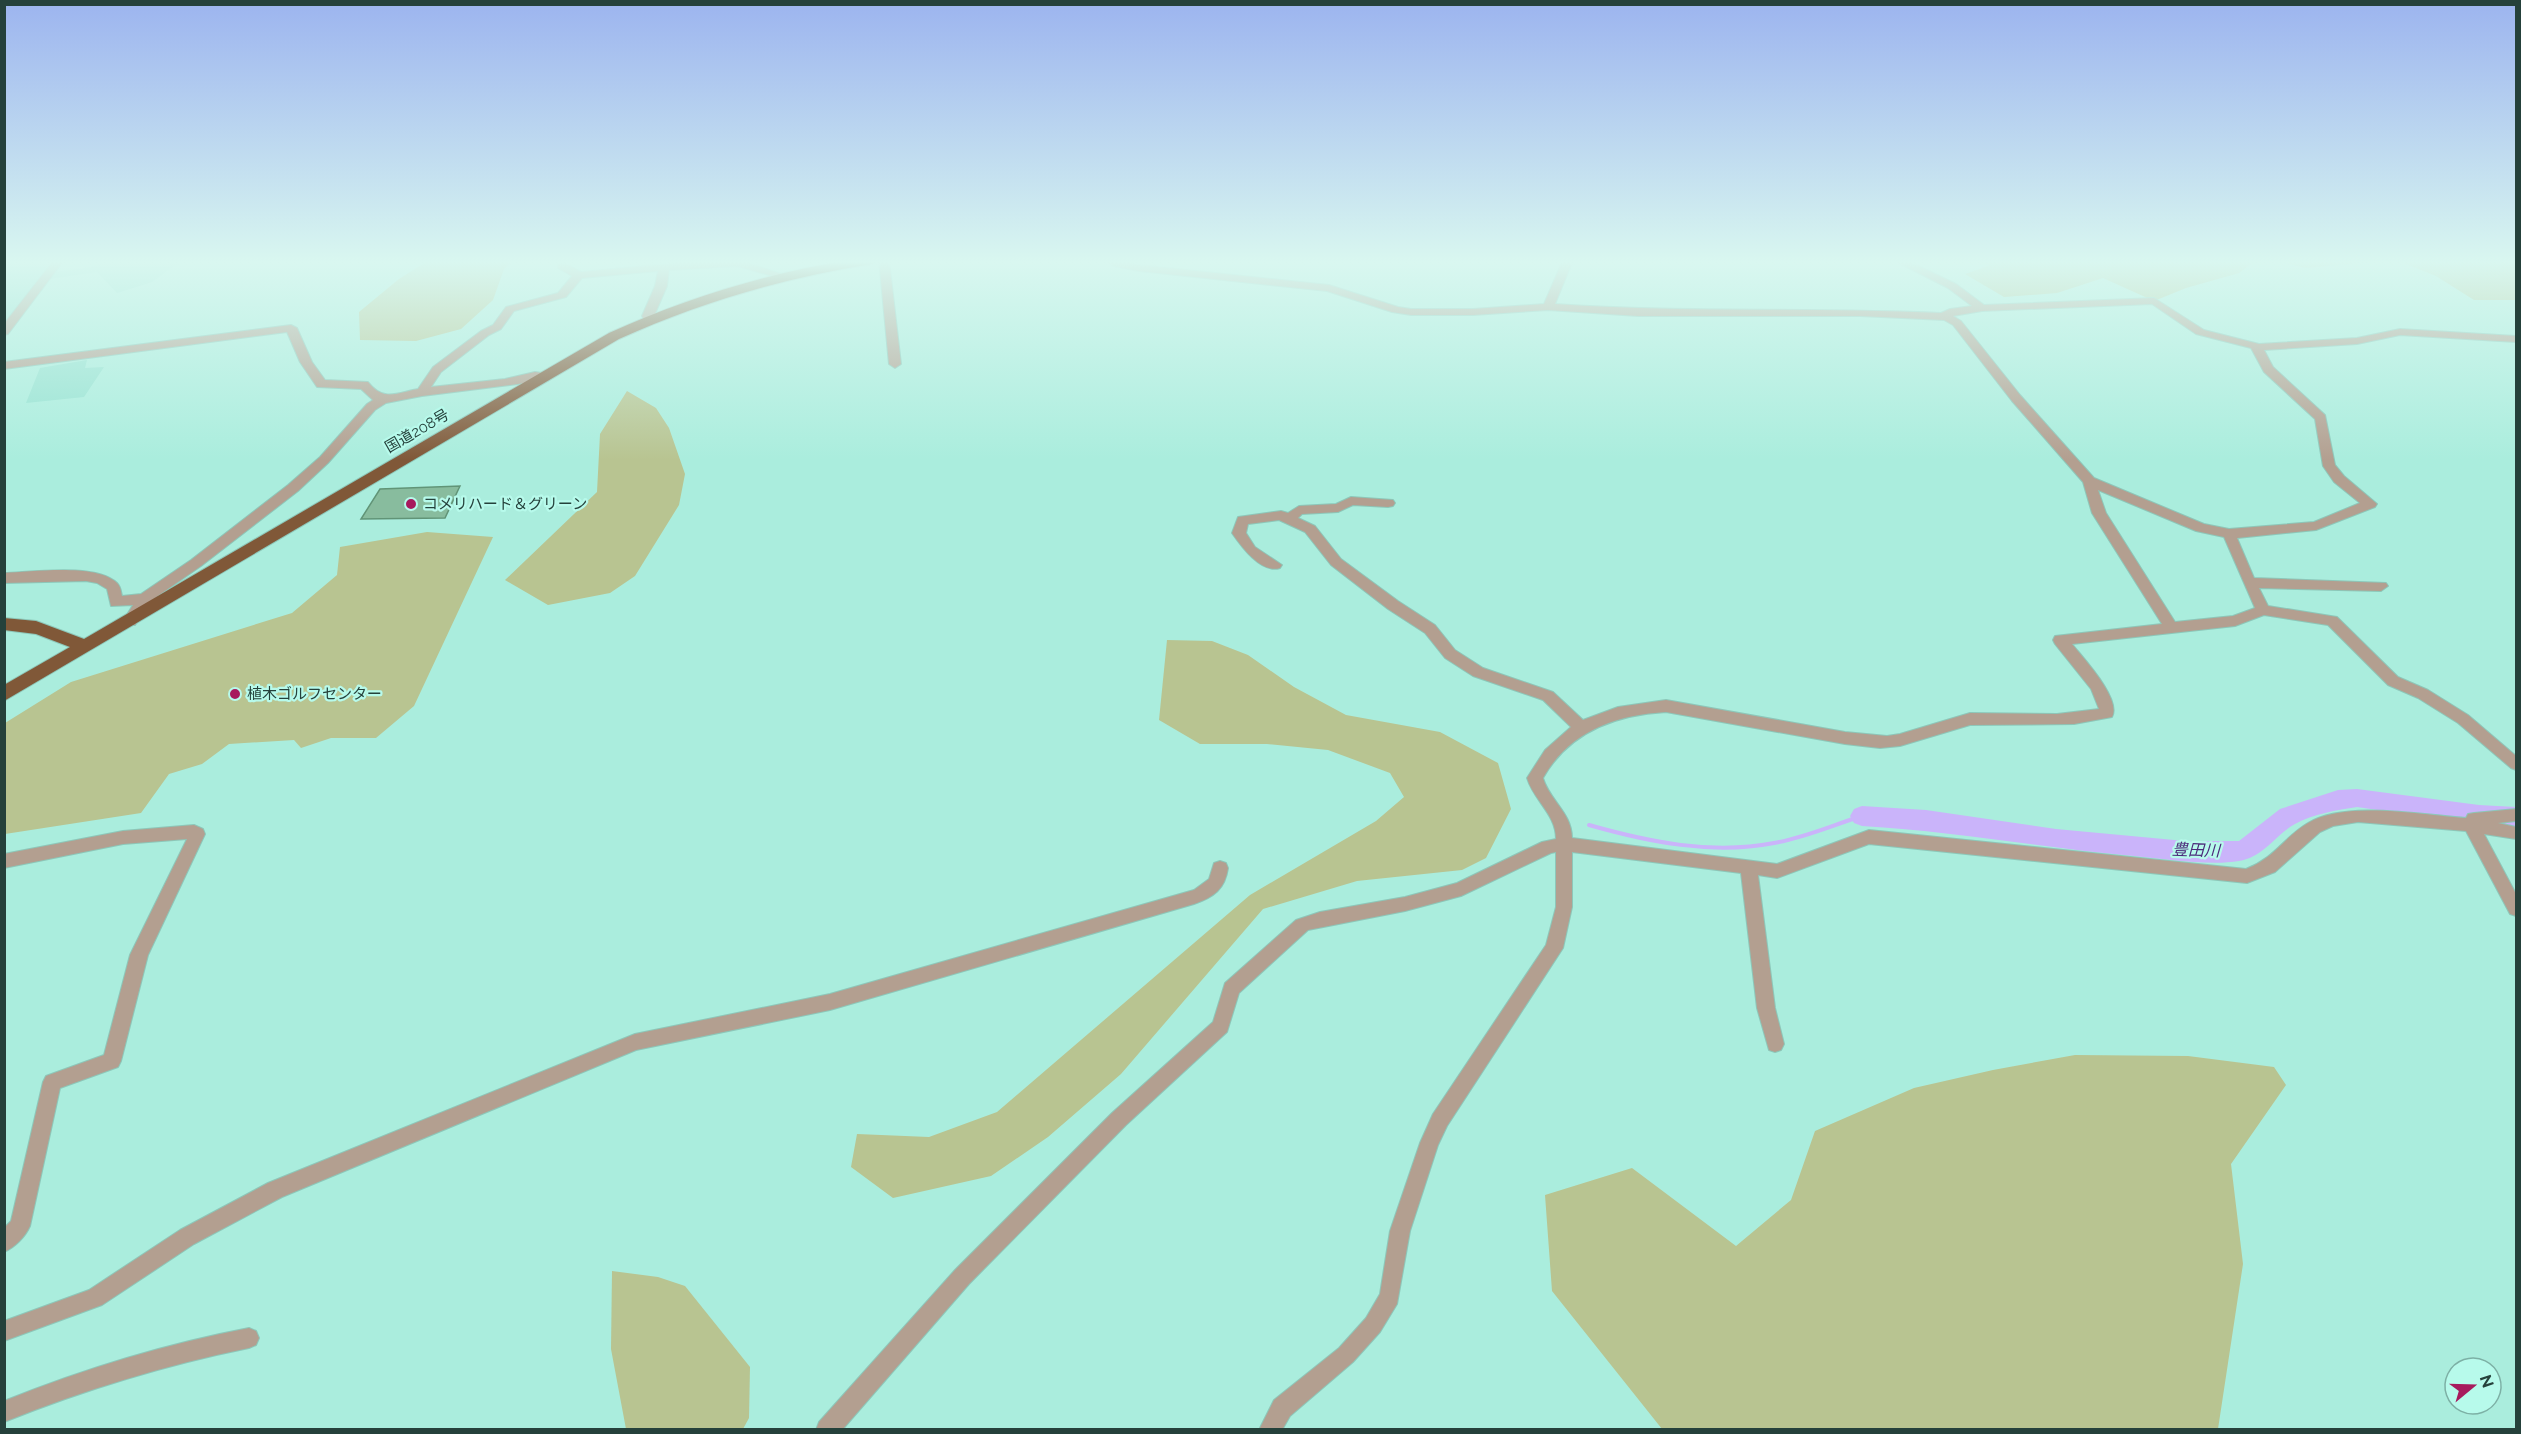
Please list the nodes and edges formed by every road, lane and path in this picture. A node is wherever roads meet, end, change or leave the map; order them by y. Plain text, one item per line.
1 (497, 327) edge
2 (633, 327) edge
3 (891, 327) edge
4 (1960, 327) edge
5 (2192, 327) edge
6 (2517, 339) edge
7 (2256, 347) junction
8 (895, 364) dead end
9 (4, 366) edge
10 (545, 377) junction
11 (422, 392) junction
12 (382, 400) junction
13 (2090, 481) junction
14 (1388, 503) dead end
15 (1288, 519) junction
16 (2229, 534) junction
17 (1275, 566) dead end
18 (4, 578) edge
19 (2250, 583) junction
20 (2381, 586) dead end
21 (144, 599) junction
22 (2264, 610) junction
23 (130, 621) junction
24 (4, 624) edge
25 (2170, 626) junction
26 (84, 646) junction
27 (4, 694) edge
28 (1582, 729) junction
29 (2517, 764) edge
30 (2517, 815) edge
31 (2471, 825) junction
32 (2517, 833) edge
33 (1564, 844) junction
34 (4, 861) edge
35 (1220, 868) dead end
36 (1749, 868) junction
37 (2517, 909) edge
38 (1775, 1044) dead end
39 (4, 1242) edge
40 (4, 1331) edge
41 (249, 1338) dead end
42 (4, 1412) edge
43 (826, 1430) edge
44 (1270, 1430) edge

1 - 11 street
2 - 10 highway, 国道208号
3 - 8 street
4 - 13 street
5 - 7 street
6 - 7 street
7 - 16 street
9 - 12 street
10 - 11 street
10 - 23 highway, 国道208号
11 - 12 street
12 - 21 street
13 - 16 street
13 - 25 street
14 - 15 street
15 - 17 street
15 - 28 street
16 - 19 street
18 - 21 street
19 - 20 street
19 - 22 street
21 - 23 street
22 - 25 street
22 - 29 street
23 - 26 highway, 国道208号
24 - 26 highway
25 - 28 street
26 - 27 highway, 国道208号
28 - 33 street
30 - 31 street
31 - 32 street
31 - 36 street
31 - 37 street
33 - 36 street
33 - 43 street
33 - 44 street
34 - 39 street
35 - 40 street
36 - 38 street
41 - 42 street

